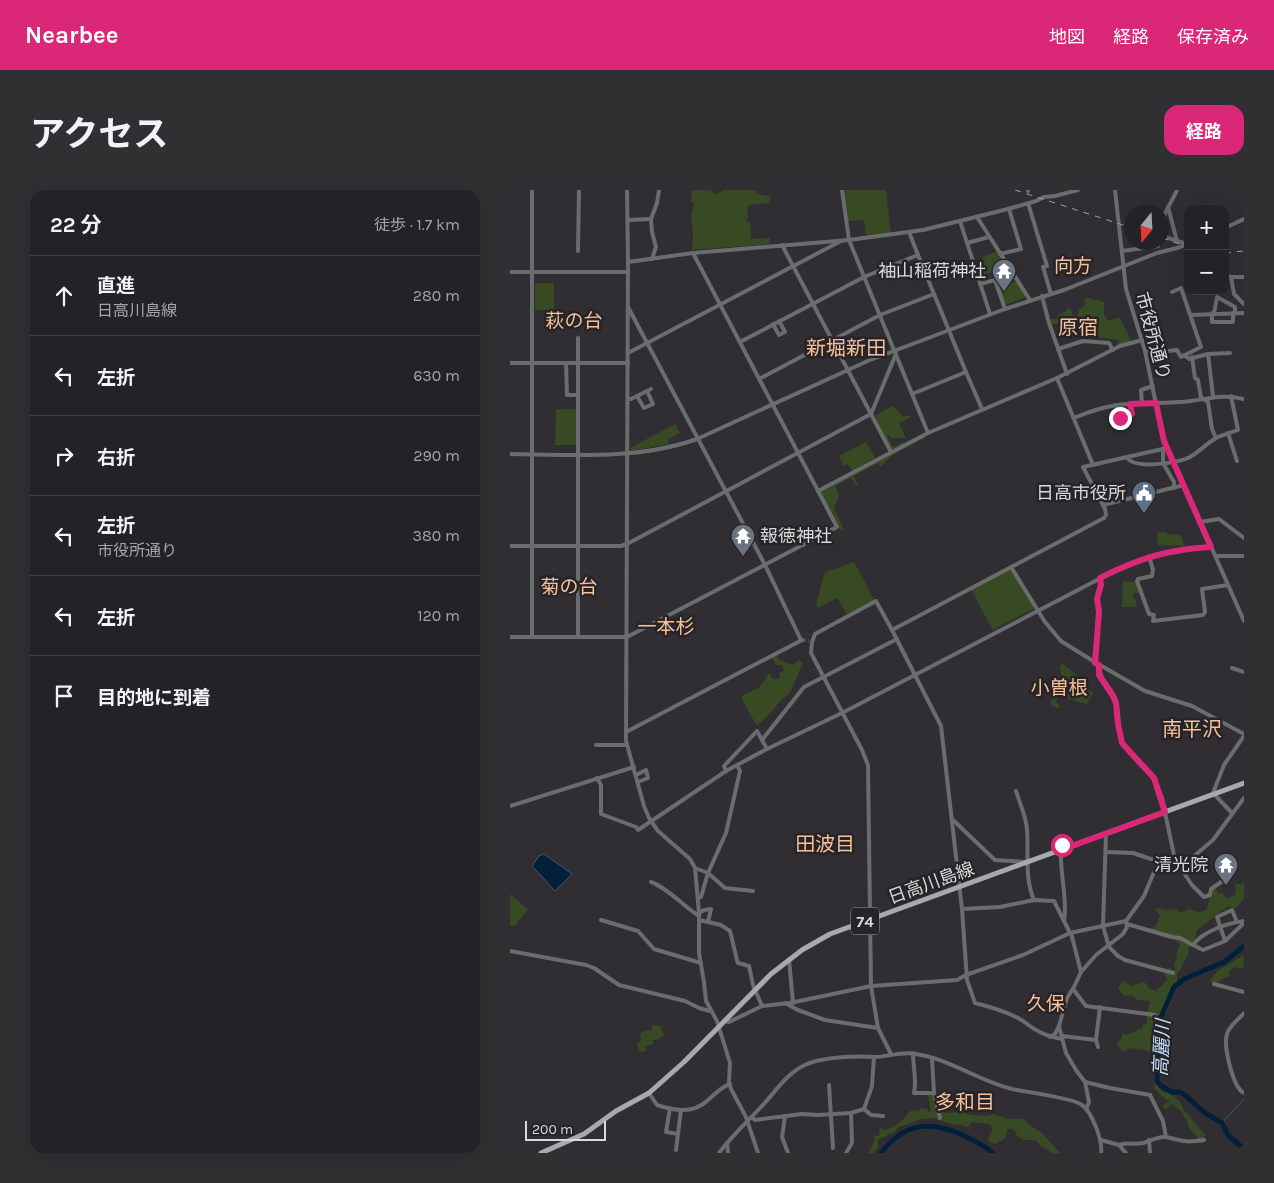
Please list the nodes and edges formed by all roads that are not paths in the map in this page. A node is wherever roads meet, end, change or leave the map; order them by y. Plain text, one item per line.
1 (532, 190) edge
2 (579, 190) edge
3 (627, 190) edge
4 (659, 190) edge
5 (842, 190) edge
6 (1078, 190) edge
7 (1115, 190) edge
8 (1177, 190) edge
9 (1028, 203) junction
10 (1169, 205) edge
11 (1009, 209) junction
12 (1169, 211) edge
13 (977, 218) junction
14 (651, 219) junction
15 (1244, 219) edge
16 (628, 220) junction
17 (960, 221) junction
18 (1238, 222) junction
19 (1229, 226) edge
20 (1243, 226) edge
21 (909, 232) junction
22 (989, 237) junction
23 (1169, 238) edge
24 (843, 240) junction
25 (849, 240) junction
26 (1177, 241) junction
27 (967, 243) junction
28 (1184, 243) edge
29 (782, 245) junction
30 (1184, 245) edge
31 (1127, 250) edge
32 (1157, 250) edge
33 (578, 251) dead end
34 (1122, 251) junction
35 (693, 253) junction
36 (1157, 253) junction
37 (1000, 254) junction
38 (918, 255) junction
39 (652, 259) junction
40 (628, 262) junction
41 (793, 266) junction
42 (1124, 266) junction
43 (510, 272) edge
44 (532, 272) junction
45 (628, 272) junction
46 (1244, 276) edge
47 (864, 277) junction
48 (1231, 277) joint
49 (980, 284) junction
50 (1172, 292) dead end
51 (934, 294) junction
52 (1051, 294) junction
53 (1042, 296) junction
54 (1030, 300) junction
55 (720, 304) junction
56 (813, 304) junction
57 (1244, 304) edge
58 (627, 305) junction
59 (1005, 309) junction
60 (1213, 313) junction
61 (1234, 313) junction
62 (1244, 313) edge
63 (990, 314) junction
64 (1191, 315) junction
65 (880, 316) junction
66 (779, 321) junction
67 (774, 324) junction
68 (949, 330) junction
69 (578, 338) dead end
70 (832, 340) junction
71 (1142, 340) junction
72 (740, 342) junction
73 (647, 343) junction
74 (1058, 349) junction
75 (1113, 350) junction
76 (1145, 351) junction
77 (628, 353) junction
78 (895, 353) junction
79 (1230, 353) dead end
80 (1208, 354) junction
81 (1184, 355) junction
82 (1192, 357) junction
83 (510, 363) edge
84 (628, 363) junction
85 (532, 364) junction
86 (566, 364) junction
87 (579, 364) junction
88 (848, 370) junction
89 (966, 372) junction
90 (1068, 374) junction
91 (1057, 378) junction
92 (759, 379) junction
93 (1152, 386) junction
94 (651, 388) dead end
95 (647, 391) junction
96 (912, 394) junction
97 (578, 395) junction
98 (637, 396) junction
99 (1213, 396) junction
100 (1231, 396) junction
101 (1202, 398) junction
102 (628, 399) junction
103 (1244, 399) edge
104 (1156, 403) junction
105 (772, 404) junction
106 (1130, 404) junction
107 (1142, 404) junction
108 (1116, 405) junction
109 (982, 409) junction
110 (871, 414) junction
111 (1074, 418) junction
112 (928, 433) junction
113 (1228, 433) junction
114 (1216, 438) junction
115 (697, 439) junction
116 (1165, 449) junction
117 (891, 452) junction
118 (798, 453) junction
119 (510, 454) edge
120 (532, 454) junction
121 (578, 454) junction
122 (627, 454) junction
123 (1127, 457) junction
124 (1237, 461) dead end
125 (1175, 462) junction
126 (1163, 463) junction
127 (1093, 465) junction
128 (1184, 485) junction
129 (1174, 488) junction
130 (818, 491) junction
131 (725, 492) junction
132 (1103, 505) junction
133 (1200, 522) junction
134 (1244, 538) edge
135 (626, 544) junction
136 (510, 546) edge
137 (532, 546) junction
138 (578, 546) junction
139 (1211, 547) junction
140 (1149, 556) junction
141 (1216, 556) junction
142 (1244, 556) edge
143 (765, 565) junction
144 (1011, 567) junction
145 (1100, 578) junction
146 (1228, 585) junction
147 (1038, 611) junction
148 (1244, 621) edge
149 (892, 630) junction
150 (510, 637) edge
151 (532, 637) junction
152 (578, 637) junction
153 (627, 638) junction
154 (897, 638) junction
155 (1097, 664) junction
156 (1232, 668) dead end
157 (1244, 670) edge
158 (915, 674) junction
159 (823, 677) junction
160 (842, 713) junction
161 (626, 732) junction
162 (1244, 735) edge
163 (762, 740) junction
164 (596, 745) dead end
165 (627, 745) junction
166 (767, 749) junction
167 (737, 765) junction
168 (634, 766) junction
169 (726, 771) junction
170 (636, 775) junction
171 (597, 778) junction
172 (638, 782) junction
173 (1244, 784) edge
174 (1016, 791) dead end
175 (1213, 794) junction
176 (1244, 798) edge
177 (510, 806) edge
178 (1165, 812) junction
179 (1232, 812) junction
180 (952, 819) junction
181 (652, 823) junction
182 (1106, 833) junction
183 (1064, 840) dead end
184 (1061, 850) junction
185 (1106, 852) junction
186 (1027, 862) junction
187 (1160, 862) junction
188 (1176, 863) junction
189 (695, 868) junction
190 (1234, 868) dead end
191 (708, 873) junction
192 (651, 882) dead end
193 (960, 886) junction
194 (753, 891) dead end
195 (698, 898) junction
196 (1034, 900) junction
197 (962, 909) junction
198 (699, 916) junction
199 (601, 920) dead end
200 (870, 920) junction
201 (1064, 921) junction
202 (708, 922) junction
203 (1127, 922) junction
204 (1237, 922) junction
205 (1244, 922) edge
206 (1103, 926) junction
207 (1221, 927) junction
208 (1071, 933) junction
209 (1225, 941) junction
210 (1193, 944) junction
211 (1108, 946) junction
212 (510, 951) edge
213 (789, 959) junction
214 (701, 963) junction
215 (1081, 972) junction
216 (1173, 973) dead end
217 (966, 974) junction
218 (1214, 984) dead end
219 (871, 986) junction
220 (755, 989) junction
221 (1073, 989) junction
222 (1244, 992) edge
223 (793, 1001) junction
224 (785, 1003) junction
225 (762, 1006) junction
226 (1100, 1007) junction
227 (793, 1008) junction
228 (710, 1011) junction
229 (1244, 1013) edge
230 (1155, 1015) dead end
231 (724, 1021) junction
232 (1059, 1026) junction
233 (719, 1027) junction
234 (878, 1028) junction
235 (1050, 1037) junction
236 (1062, 1038) junction
237 (1096, 1040) junction
238 (1098, 1047) dead end
239 (913, 1053) junction
240 (891, 1054) junction
241 (874, 1057) junction
242 (932, 1058) junction
243 (1084, 1082) junction
244 (730, 1084) junction
245 (1092, 1084) junction
246 (829, 1085) dead end
247 (650, 1093) junction
248 (934, 1093) junction
249 (1244, 1093) edge
250 (1087, 1094) junction
251 (670, 1108) junction
252 (864, 1109) junction
253 (1086, 1109) junction
254 (681, 1110) junction
255 (851, 1113) junction
256 (830, 1115) junction
257 (785, 1116) junction
258 (882, 1116) dead end
259 (752, 1118) junction
260 (940, 1118) dead end
261 (747, 1122) junction
262 (678, 1134) junction
263 (1166, 1137) junction
264 (1101, 1140) junction
265 (1149, 1140) junction
266 (1204, 1140) dead end
267 (727, 1142) junction
268 (1120, 1145) junction
269 (833, 1148) dead end
270 (676, 1150) dead end
271 (541, 1153) edge
272 (720, 1153) edge
273 (728, 1153) edge
274 (758, 1153) edge
275 (788, 1153) edge
276 (846, 1153) edge
277 (1101, 1153) edge
278 (1126, 1153) edge
279 (1150, 1153) edge

1 - 44 street
2 - 33 street
3 - 16 street
4 - 14 street
5 - 25 street
6 - 9 street
7 - 34 street, 市役所通り
8 - 10 street
9 - 11 street
9 - 52 street
11 - 13 street
11 - 37 street
12 - 26 street
13 - 17 street
13 - 22 street
14 - 16 street
14 - 39 street
15 - 18 street
16 - 40 street
17 - 21 street
17 - 27 street
18 - 19 street
18 - 20 street
21 - 25 street
21 - 38 street
22 - 27 street
22 - 37 street
23 - 26 street
24 - 25 street
24 - 29 street
24 - 41 street
25 - 47 street
26 - 28 street
27 - 49 street
29 - 35 street
29 - 41 street
30 - 36 street
31 - 34 street
32 - 36 street
34 - 42 street, 市役所通り
35 - 39 street
35 - 55 street
36 - 42 street
37 - 54 street
38 - 47 street
38 - 51 street
39 - 40 street
40 - 45 street
41 - 55 street
41 - 56 street
42 - 52 street
42 - 71 street, 市役所通り
43 - 44 street
44 - 45 street
44 - 85 street
45 - 58 street
46 - 48 street
47 - 56 street
47 - 65 street
48 - 57 street
49 - 59 street
49 - 63 street
50 - 64 street
51 - 65 street
51 - 68 street
52 - 53 street
53 - 54 street
53 - 74 street
54 - 59 street
55 - 72 street
55 - 73 street
56 - 66 street
56 - 70 street
58 - 73 street
58 - 77 street
59 - 63 street
60 - 61 street
60 - 61 street
60 - 61 street
60 - 64 street
61 - 62 street
63 - 68 street
64 - 81 street
65 - 70 street
65 - 78 street
66 - 67 street
66 - 67 street
67 - 72 street
68 - 78 street
68 - 89 street
69 - 87 street
70 - 88 street
70 - 92 street
71 - 75 street
71 - 76 street, 市役所通り
72 - 92 street
73 - 77 street
73 - 115 street
74 - 75 street
74 - 90 street
75 - 90 street
76 - 81 street
76 - 93 street, 市役所通り
77 - 84 street
78 - 88 street
78 - 96 street
78 - 110 street
79 - 80 street
80 - 82 street
80 - 99 street
81 - 82 street
82 - 101 street
83 - 85 street
84 - 87 street
84 - 102 street
85 - 86 street
85 - 120 street
86 - 87 street
86 - 97 street
87 - 97 street
88 - 105 street
88 - 110 street
89 - 96 street
89 - 109 street
90 - 91 street
91 - 109 street
91 - 111 street
92 - 105 street
93 - 104 street, 市役所通り
93 - 107 street
94 - 95 street
95 - 98 street
95 - 98 street
96 - 112 street
97 - 121 street
98 - 102 street
99 - 100 street
99 - 101 street
100 - 103 street
100 - 113 street
101 - 104 street
101 - 114 street
102 - 122 street
104 - 107 street
104 - 116 street, 市役所通り
105 - 115 street
105 - 118 street
106 - 107 street
106 - 108 street
106 - 108 street
108 - 111 street
109 - 112 street
110 - 117 street
110 - 118 street
111 - 127 street
112 - 117 street
113 - 114 street
113 - 124 street
114 - 125 street
115 - 122 street
115 - 131 street
116 - 123 street
116 - 125 street, 市役所通り
116 - 126 street
117 - 130 street
118 - 130 street
118 - 131 street
119 - 120 street
120 - 121 street
120 - 137 street
121 - 122 street
121 - 138 street
122 - 135 street
123 - 126 street
123 - 127 street
125 - 126 street
125 - 128 street, 市役所通り
126 - 129 street
127 - 132 street
128 - 129 street
128 - 133 street, 市役所通り
129 - 132 street
130 - 143 street
131 - 135 street
131 - 143 street
132 - 144 street
133 - 134 street
133 - 139 street, 市役所通り
135 - 138 street
135 - 153 street
136 - 137 street
137 - 138 street
137 - 151 street
138 - 152 street
139 - 140 street
139 - 141 street, 市役所通り
140 - 145 street
140 - 146 street
141 - 142 street
141 - 146 street, 市役所通り
143 - 153 street
143 - 161 street
144 - 147 street
144 - 149 street
145 - 147 street
145 - 155 street
146 - 148 street, 市役所通り
147 - 155 street
147 - 158 street
149 - 154 street
149 - 159 street
150 - 151 street
151 - 152 street
152 - 153 street
153 - 161 street
154 - 158 street
154 - 159 street
155 - 162 street
155 - 178 street
156 - 157 street
158 - 160 street
158 - 180 street
159 - 160 street
159 - 163 street
160 - 166 street
160 - 200 street
161 - 165 street
162 - 175 street
163 - 166 street
163 - 169 street
164 - 165 street
165 - 168 street
166 - 167 street
167 - 169 street
167 - 191 street
168 - 170 street
168 - 171 street
169 - 181 street
170 - 172 street
170 - 172 street
171 - 177 street
171 - 181 street
172 - 181 street
173 - 175 main road, 日高川島線 / 74
174 - 186 street
175 - 178 main road, 日高川島線 / 74
175 - 179 street
176 - 179 street
178 - 182 main road, 日高川島線 / 74
178 - 188 street
179 - 188 street
180 - 186 street
180 - 193 street
181 - 189 street
182 - 184 main road, 日高川島線 / 74
182 - 185 street
183 - 184 street
184 - 186 main road, 日高川島線 / 74
184 - 201 street
185 - 187 street
185 - 206 street
186 - 193 main road, 日高川島線 / 74
186 - 196 street
187 - 188 street
187 - 203 street
188 - 190 street
189 - 191 street
189 - 195 street
191 - 194 street
191 - 195 street
192 - 198 street
193 - 197 street
193 - 200 main road, 日高川島線 / 74
195 - 198 street
196 - 197 street
196 - 201 street
197 - 217 street
198 - 202 street
198 - 202 street
198 - 214 street
199 - 214 street
200 - 213 main road, 日高川島線 / 74
200 - 219 street
201 - 208 street
202 - 220 street
203 - 206 street
203 - 210 street
203 - 211 street
204 - 205 street
204 - 207 street
204 - 207 street
205 - 209 street
206 - 208 street
206 - 211 street
207 - 209 street
207 - 210 street
208 - 215 street
208 - 217 street
209 - 210 street
211 - 215 street
211 - 216 street
212 - 228 street
213 - 220 main road, 日高川島線 / 74
213 - 223 street
214 - 228 street
215 - 221 street
217 - 219 street
217 - 235 street
218 - 222 street
219 - 223 street
219 - 234 street
220 - 225 street
220 - 231 main road, 日高川島線 / 74
221 - 226 street
221 - 232 street
223 - 224 street
223 - 227 street
224 - 225 street
224 - 227 street
225 - 231 street
226 - 230 street
226 - 237 street
227 - 234 street
228 - 233 street
229 - 249 street
231 - 233 main road, 日高川島線 / 74
232 - 235 street
232 - 236 street
233 - 244 street
233 - 247 main road, 日高川島線 / 74
234 - 240 street
235 - 236 street
236 - 237 street
236 - 243 street
237 - 238 street
239 - 240 street
239 - 242 street
239 - 248 street
240 - 241 street
241 - 252 street
241 - 259 street
242 - 248 street
242 - 253 street
243 - 245 street
243 - 250 street
244 - 254 street
244 - 261 street
245 - 250 street
245 - 263 street
246 - 256 street
247 - 251 street
247 - 271 main road, 日高川島線 / 74
248 - 260 street
250 - 253 street
251 - 254 street
251 - 262 street
252 - 255 street
252 - 258 street
253 - 264 street
254 - 262 street
255 - 256 street
255 - 276 street
256 - 257 street
256 - 269 street
257 - 259 street
257 - 275 street
259 - 261 street
261 - 267 street
261 - 274 street
262 - 270 street
263 - 265 street
263 - 266 street
264 - 268 street
264 - 277 street
265 - 268 street
265 - 279 street
267 - 272 street
267 - 273 street
268 - 278 street

